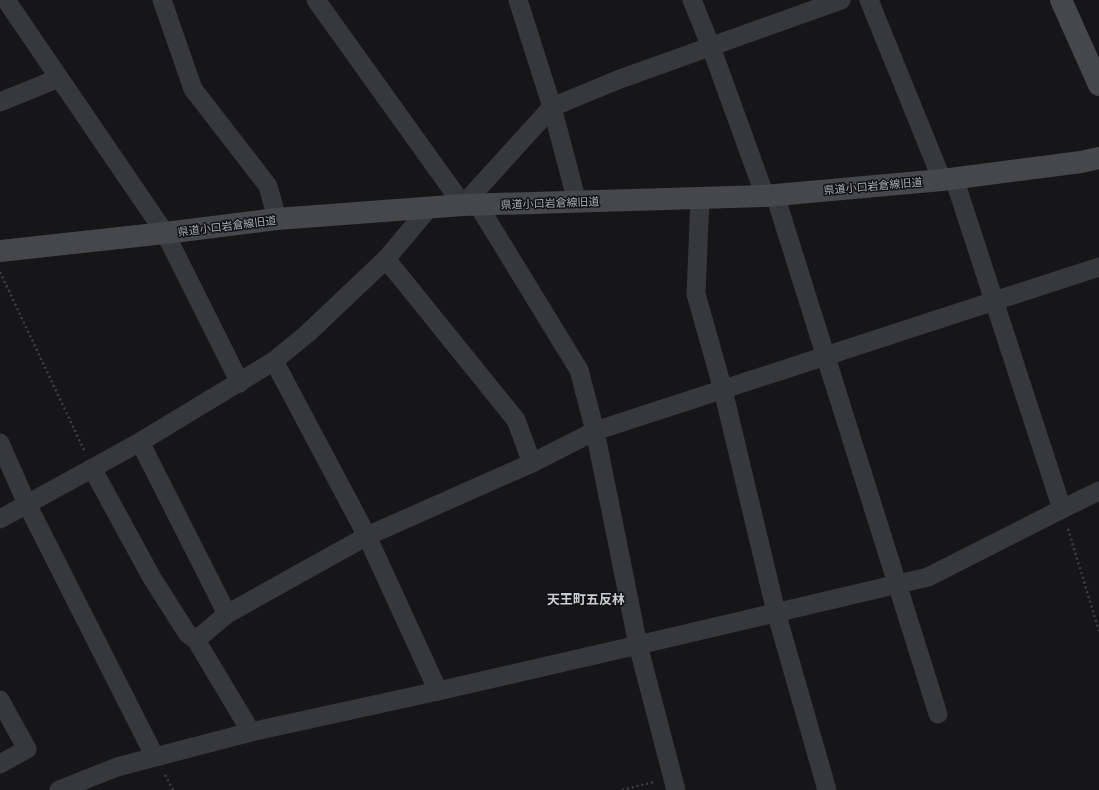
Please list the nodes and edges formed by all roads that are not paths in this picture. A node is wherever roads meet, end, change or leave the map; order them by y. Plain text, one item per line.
1 (6, 0) edge
2 (162, 0) edge
3 (316, 0) edge
4 (518, 0) edge
5 (692, 0) edge
6 (841, 0) edge
7 (869, 0) edge
8 (1061, 0) edge
9 (712, 47) junction
10 (59, 78) junction
11 (1099, 85) edge
12 (0, 102) edge
13 (552, 107) junction
14 (1099, 158) edge
15 (948, 179) junction
16 (770, 196) junction
17 (700, 198) junction
18 (577, 202) junction
19 (470, 205) junction
20 (428, 208) junction
21 (277, 219) junction
22 (165, 233) junction
23 (0, 251) edge
24 (386, 259) junction
25 (1099, 267) edge
26 (994, 302) junction
27 (826, 357) junction
28 (274, 361) junction
29 (240, 382) junction
30 (723, 390) junction
31 (595, 431) junction
32 (140, 442) junction
33 (0, 443) edge
34 (532, 463) junction
35 (92, 468) junction
36 (1099, 491) edge
37 (27, 504) junction
38 (1062, 509) junction
39 (0, 519) edge
40 (367, 536) junction
41 (898, 584) junction
42 (776, 612) junction
43 (227, 614) junction
44 (196, 640) junction
45 (638, 645) junction
46 (438, 691) junction
47 (0, 700) edge
48 (938, 714) dead end
49 (251, 732) junction
50 (155, 757) junction
51 (0, 764) edge
52 (674, 784) edge
53 (59, 790) edge
54 (827, 790) edge

1 - 10 street
2 - 21 street
3 - 19 street
4 - 13 street
5 - 9 street
6 - 9 street
7 - 15 street
8 - 11 street
9 - 13 street
9 - 16 street
10 - 12 street
10 - 22 street
13 - 18 street
13 - 19 street
14 - 15 street, 県道小口岩倉線旧道
15 - 16 street, 県道小口岩倉線旧道
15 - 26 street
16 - 17 street, 県道小口岩倉線旧道
16 - 27 street
17 - 18 street, 県道小口岩倉線旧道
17 - 30 street
18 - 19 street, 県道小口岩倉線旧道
19 - 20 street, 県道小口岩倉線旧道
19 - 31 street
20 - 21 street, 県道小口岩倉線旧道
20 - 24 street
21 - 22 street, 県道小口岩倉線旧道
22 - 23 street, 県道小口岩倉線旧道
22 - 29 street
24 - 28 street
24 - 34 street
25 - 26 street
26 - 27 street
26 - 38 street
27 - 30 street
27 - 41 street
28 - 29 street
28 - 40 street
29 - 32 street
30 - 31 street
30 - 42 street
31 - 34 street
31 - 45 street
32 - 35 street
32 - 43 street
33 - 37 street
34 - 40 street
35 - 37 street
35 - 44 street
36 - 38 street
37 - 39 street
37 - 50 street
38 - 41 street
40 - 43 street
40 - 46 street
41 - 42 street
41 - 48 street
42 - 45 street
42 - 54 street
43 - 44 street
44 - 49 street
45 - 46 street
45 - 52 street
46 - 49 street
47 - 51 street
49 - 50 street
50 - 53 street

